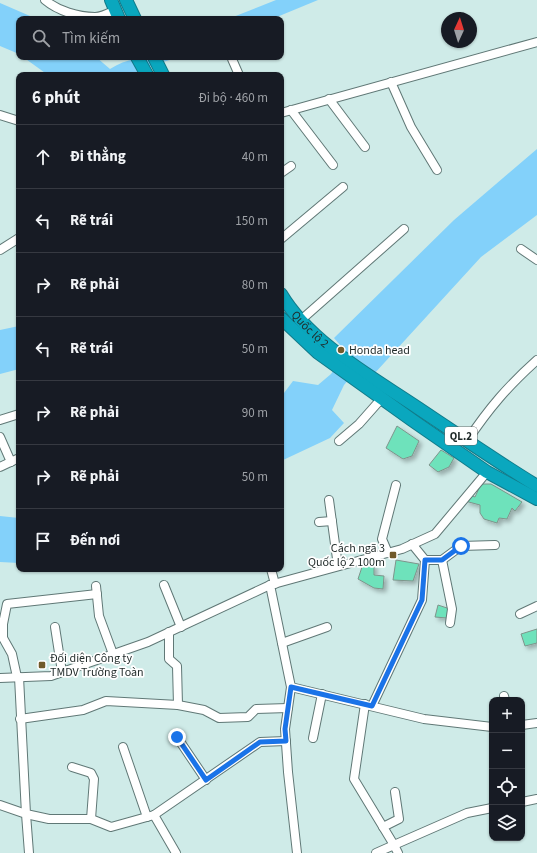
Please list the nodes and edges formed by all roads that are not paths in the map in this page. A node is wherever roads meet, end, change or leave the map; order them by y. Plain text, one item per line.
1 (45, 0) edge
2 (126, 0) edge
3 (115, 10) edge
4 (134, 16) edge
5 (537, 42) edge
6 (139, 60) edge
7 (232, 60) edge
8 (145, 72) edge
9 (238, 72) edge
10 (391, 82) junction
11 (329, 99) junction
12 (291, 110) junction
13 (284, 112) edge
14 (0, 115) edge
15 (16, 120) edge
16 (365, 147) dead end
17 (334, 165) dead end
18 (291, 166) dead end
19 (437, 170) dead end
20 (284, 171) edge
21 (343, 187) dead end
22 (404, 230) dead end
23 (284, 236) edge
24 (16, 240) edge
25 (521, 249) dead end
26 (0, 250) edge
27 (537, 260) edge
28 (284, 298) edge
29 (302, 320) junction
30 (284, 321) edge
31 (537, 360) edge
32 (381, 393) junction
33 (16, 415) edge
34 (0, 420) edge
35 (0, 438) edge
36 (467, 441) junction
37 (339, 442) dead end
38 (15, 460) edge
39 (0, 467) edge
40 (487, 472) junction
41 (396, 485) dead end
42 (537, 486) edge
43 (329, 500) dead end
44 (537, 500) edge
45 (319, 522) dead end
46 (332, 522) junction
47 (412, 544) junction
48 (495, 545) dead end
49 (388, 553) junction
50 (425, 560) junction
51 (442, 560) junction
52 (338, 566) junction
53 (271, 572) edge
54 (273, 584) junction
55 (96, 586) dead end
56 (164, 586) dead end
57 (97, 594) junction
58 (537, 606) edge
59 (520, 614) dead end
60 (450, 623) dead end
61 (55, 627) dead end
62 (181, 627) junction
63 (327, 627) dead end
64 (169, 632) junction
65 (282, 643) junction
66 (113, 654) junction
67 (62, 672) junction
68 (18, 677) junction
69 (0, 678) edge
70 (291, 687) junction
71 (322, 694) junction
72 (178, 704) junction
73 (369, 705) junction
74 (288, 708) junction
75 (20, 719) junction
76 (537, 723) edge
77 (525, 725) edge
78 (489, 727) edge
79 (177, 737) dead end
80 (313, 738) dead end
81 (286, 741) junction
82 (122, 747) dead end
83 (72, 767) dead end
84 (206, 780) junction
85 (395, 792) dead end
86 (537, 799) edge
87 (525, 801) edge
88 (0, 805) edge
89 (489, 809) edge
90 (26, 814) junction
91 (150, 816) junction
92 (91, 819) junction
93 (384, 827) junction
94 (394, 845) junction
95 (29, 853) edge
96 (176, 853) edge
97 (297, 853) edge
98 (376, 853) edge
99 (398, 853) edge

1 - 3 street
2 - 4 highway
5 - 10 street
6 - 8 highway
7 - 9 street
10 - 11 street
10 - 19 street
11 - 12 street
11 - 16 street
12 - 13 street
12 - 17 street
14 - 15 street
18 - 20 street
21 - 23 street
22 - 29 street
24 - 26 street
25 - 27 street
28 - 29 highway, Quốc lộ 2 / QL.2
29 - 32 highway, Quốc lộ 2 / QL.2
30 - 32 highway, Quốc lộ 2 / QL.2
31 - 36 street
32 - 36 highway, QL.2
32 - 37 street
32 - 40 highway, QL.2
33 - 34 street
35 - 38 street
36 - 42 highway, QL.2
38 - 39 street
40 - 44 highway, QL.2
40 - 47 street
41 - 49 street
43 - 46 street
45 - 46 street
46 - 52 street
47 - 49 street
47 - 50 street
48 - 51 street
49 - 52 street
50 - 51 street
50 - 73 street
51 - 60 street
52 - 54 street
53 - 54 street
54 - 62 street
54 - 65 street
55 - 57 street
56 - 62 street
57 - 66 street
57 - 68 street
58 - 59 street
61 - 67 street
62 - 64 street
63 - 65 street
64 - 66 street
64 - 72 street
65 - 70 street
66 - 67 street
67 - 68 street
68 - 69 street
68 - 75 street
70 - 71 street
70 - 74 street
71 - 73 street
71 - 80 street
72 - 74 street
72 - 75 street
73 - 78 street
73 - 93 street
74 - 81 street
75 - 90 street
76 - 77 street
79 - 84 street
81 - 84 street
81 - 97 street
82 - 91 street
83 - 92 street
84 - 91 street
85 - 93 street
86 - 87 street
88 - 90 street
89 - 94 street
90 - 92 street
90 - 95 street
91 - 92 street
91 - 96 street
93 - 94 street
94 - 98 street
94 - 99 street

